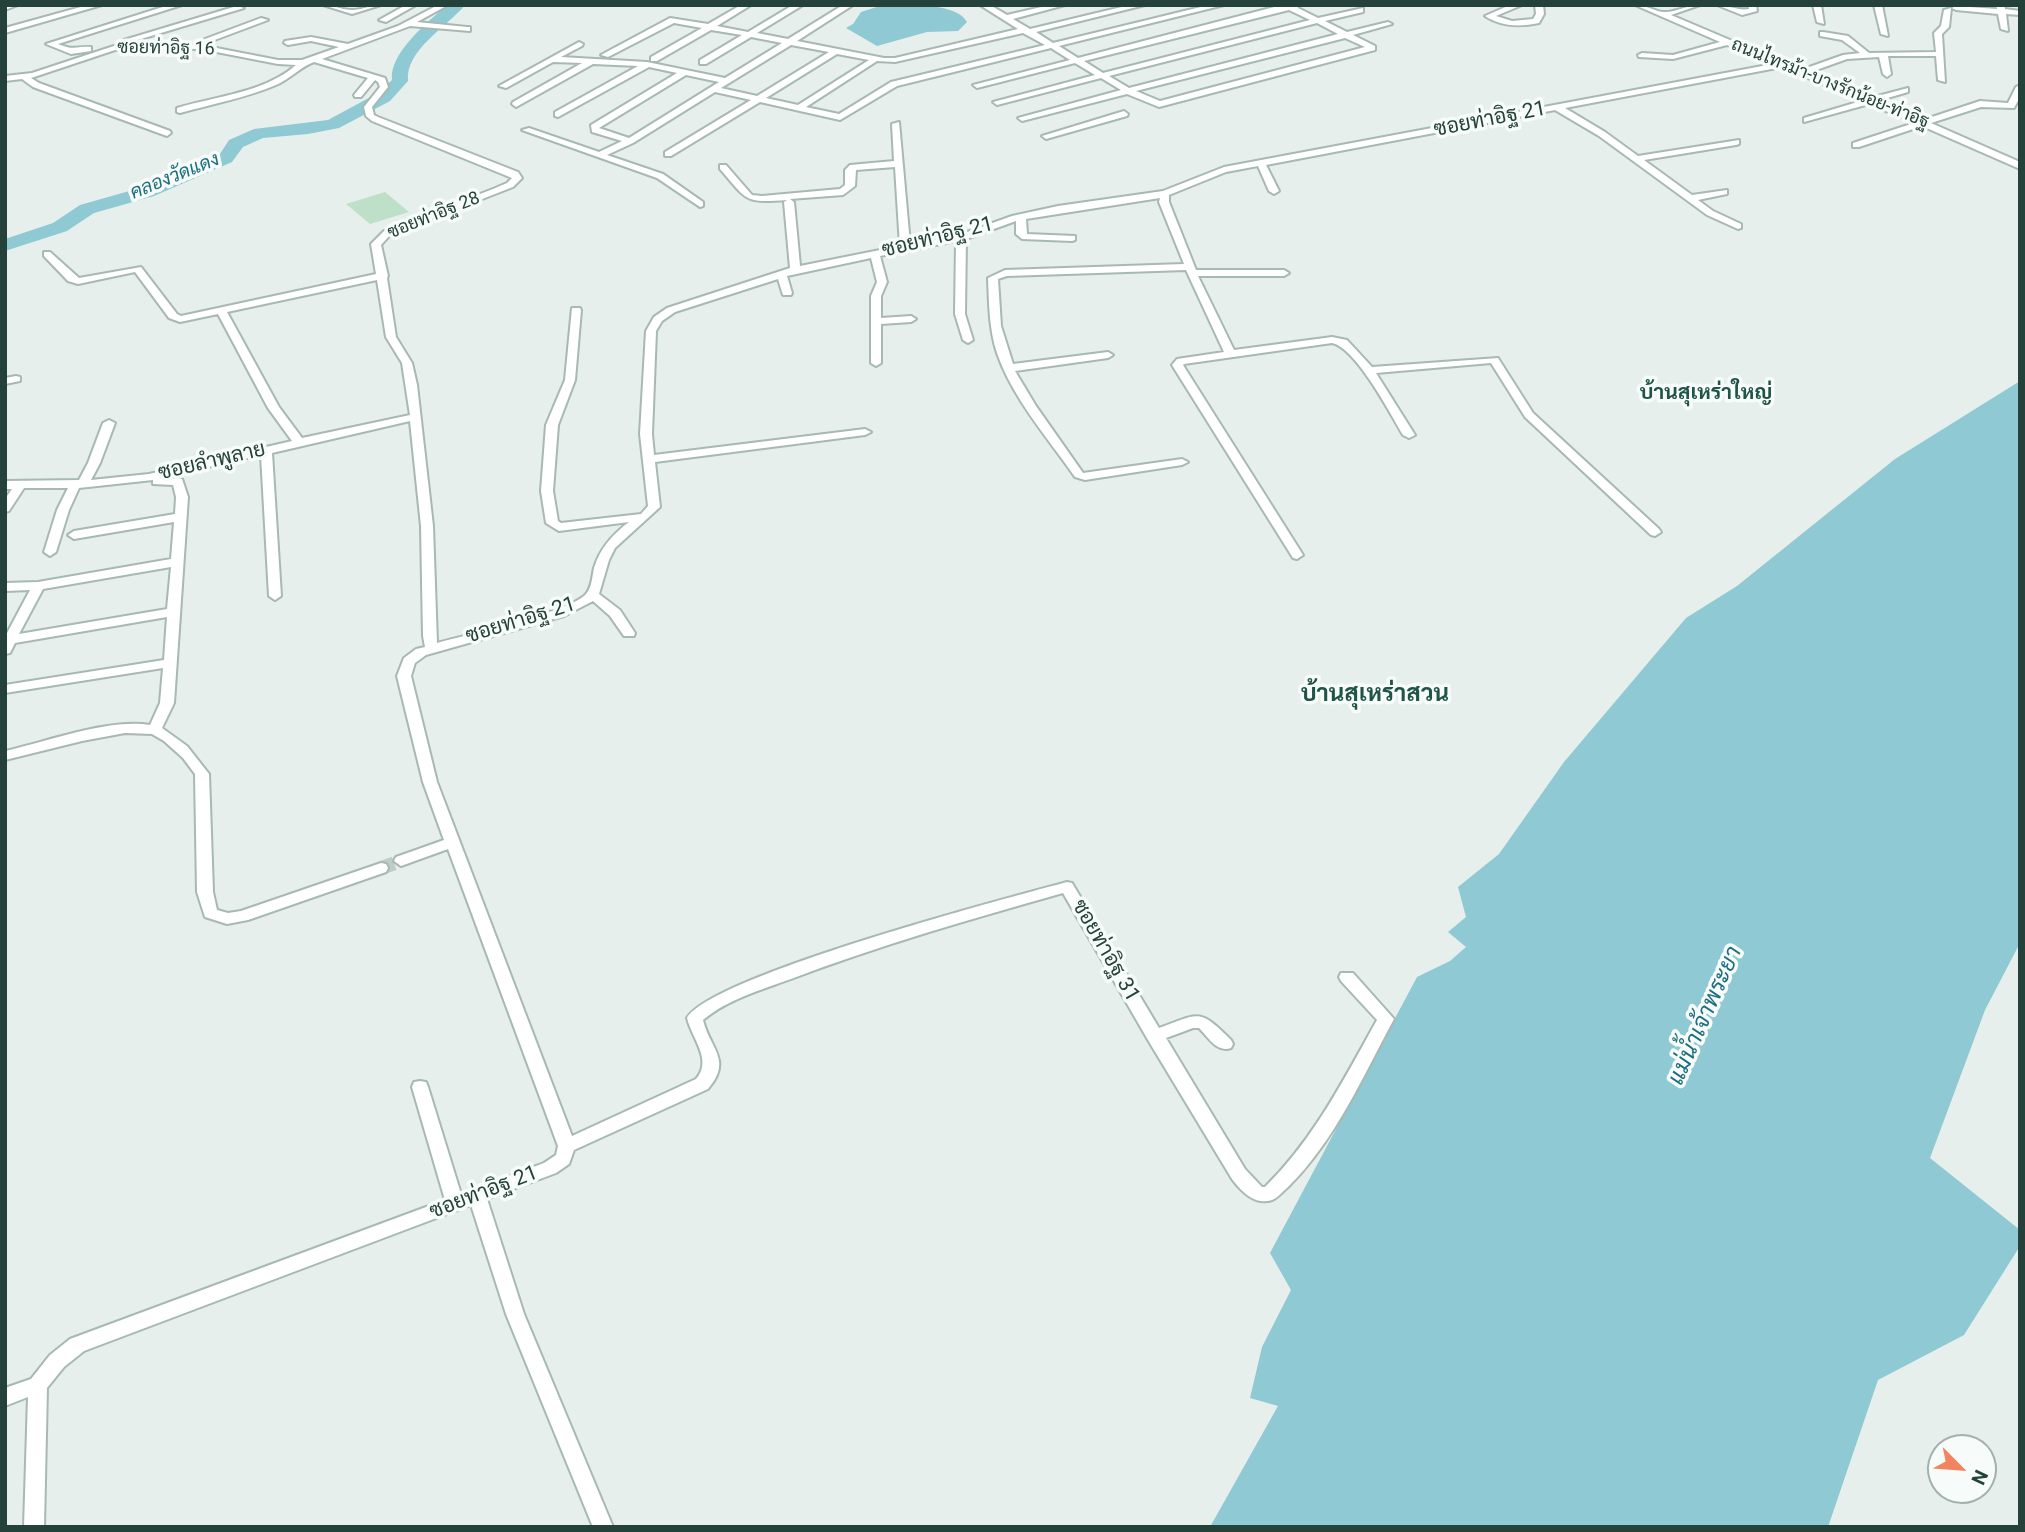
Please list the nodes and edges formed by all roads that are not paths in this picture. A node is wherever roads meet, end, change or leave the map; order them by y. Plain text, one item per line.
1 (14, 5) edge
2 (98, 5) edge
3 (178, 5) edge
4 (327, 5) edge
5 (377, 5) edge
6 (412, 5) edge
7 (444, 5) edge
8 (747, 5) edge
9 (799, 5) edge
10 (849, 5) edge
11 (985, 5) edge
12 (1061, 5) edge
13 (1141, 5) edge
14 (1220, 5) edge
15 (1518, 5) edge
16 (1539, 5) edge
17 (1639, 5) edge
18 (1696, 5) edge
19 (1721, 5) edge
20 (1752, 5) edge
21 (1816, 5) edge
22 (1878, 5) edge
23 (1292, 6) edge
24 (237, 7) edge
25 (1938, 7) dead end
26 (5, 8) edge
27 (1952, 8) edge
28 (2001, 8) edge
29 (1360, 10) dead end
30 (2020, 13) edge
31 (1664, 16) junction
32 (1006, 18) junction
33 (383, 20) dead end
34 (1318, 21) junction
35 (1821, 22) dead end
36 (409, 24) junction
37 (1388, 24) dead end
38 (710, 26) junction
39 (467, 29) dead end
40 (2005, 29) dead end
41 (1025, 31) junction
42 (5, 32) edge
43 (1346, 34) junction
44 (1823, 34) dead end
45 (1885, 34) dead end
46 (749, 35) junction
47 (789, 42) junction
48 (1728, 42) junction
49 (201, 43) dead end
50 (288, 43) dead end
51 (579, 44) dead end
52 (1050, 46) junction
53 (350, 47) junction
54 (836, 51) junction
55 (1884, 54) junction
56 (1939, 54) junction
57 (605, 55) dead end
58 (1642, 55) dead end
59 (1867, 55) junction
60 (552, 59) junction
61 (875, 59) junction
62 (316, 60) junction
63 (1075, 61) junction
64 (592, 62) junction
65 (650, 62) junction
66 (703, 62) dead end
67 (303, 63) junction
68 (1781, 65) junction
69 (686, 71) junction
70 (1799, 72) junction
71 (1887, 74) dead end
72 (1102, 75) junction
73 (25, 76) junction
74 (374, 76) junction
75 (5, 79) edge
76 (1942, 80) dead end
77 (726, 81) junction
78 (977, 85) dead end
79 (503, 86) dead end
80 (2020, 88) edge
81 (715, 89) junction
82 (1905, 90) dead end
83 (1128, 91) junction
84 (358, 95) dead end
85 (760, 99) junction
86 (997, 102) dead end
87 (1870, 102) junction
88 (516, 104) dead end
89 (1556, 107) junction
90 (797, 108) junction
91 (180, 110) dead end
92 (1051, 110) junction
93 (558, 114) dead end
94 (1124, 114) dead end
95 (1022, 118) dead end
96 (1807, 120) dead end
97 (1924, 123) junction
98 (896, 124) dead end
99 (1079, 127) junction
100 (526, 130) dead end
101 (167, 133) dead end
102 (1046, 135) dead end
103 (630, 141) junction
104 (1736, 142) dead end
105 (1856, 145) dead end
106 (668, 154) dead end
107 (600, 155) junction
108 (1636, 159) junction
109 (1261, 163) junction
110 (897, 164) junction
111 (2020, 166) edge
112 (723, 167) dead end
113 (1275, 191) dead end
114 (1724, 192) dead end
115 (1165, 194) junction
116 (1692, 198) junction
117 (789, 202) dead end
118 (700, 204) dead end
119 (1021, 217) junction
120 (1738, 226) dead end
121 (961, 237) junction
122 (1072, 237) dead end
123 (905, 248) junction
124 (47, 254) dead end
125 (875, 254) junction
126 (1191, 270) junction
127 (788, 272) junction
128 (1284, 273) dead end
129 (383, 276) junction
130 (788, 293) dead end
131 (221, 310) junction
132 (576, 310) dead end
133 (911, 320) dead end
134 (876, 321) junction
135 (968, 340) dead end
136 (1230, 353) junction
137 (1108, 355) dead end
138 (876, 363) dead end
139 (1010, 368) junction
140 (1369, 370) junction
141 (416, 417) junction
142 (109, 423) dead end
143 (865, 432) dead end
144 (1409, 435) dead end
145 (298, 441) junction
146 (266, 449) junction
147 (648, 459) junction
148 (1182, 462) dead end
149 (5, 485) edge
150 (20, 485) junction
151 (82, 488) junction
152 (5, 508) edge
153 (181, 517) junction
154 (646, 517) junction
155 (1655, 532) dead end
156 (74, 536) dead end
157 (50, 552) dead end
158 (1297, 555) dead end
159 (178, 562) junction
160 (37, 586) junction
161 (5, 587) edge
162 (593, 595) junction
163 (275, 596) dead end
164 (173, 612) junction
165 (629, 633) dead end
166 (8, 645) edge
167 (432, 647) junction
168 (170, 663) junction
169 (5, 689) edge
170 (154, 730) junction
171 (5, 756) edge
172 (453, 842) junction
173 (401, 861) tunnel mouth
174 (381, 868) tunnel mouth
175 (1347, 977) dead end
176 (1154, 1036) junction
177 (1225, 1044) dead end
178 (420, 1087) dead end
179 (567, 1146) junction
180 (477, 1196) junction
181 (455, 1204) junction
182 (38, 1385) junction
183 (5, 1397) edge
184 (34, 1527) edge
185 (603, 1527) edge

1 - 26 street
2 - 42 street
3 - 24 street
4 - 5 street
6 - 33 street
7 - 36 street, ซอยท่าอิฐ 16
8 - 38 street
9 - 46 street
10 - 47 street
11 - 32 street
12 - 32 street
13 - 41 street
14 - 52 street
15 - 16 street
17 - 31 street, ถนนไทรม้า-บางรักน้อย-ท่าอิฐ
18 - 31 street
19 - 20 street
21 - 35 street
22 - 45 street
23 - 34 street
23 - 63 street
24 - 49 street
25 - 27 street
27 - 28 street
27 - 56 street
28 - 30 street
28 - 40 street
29 - 34 street
31 - 48 street, ถนนไทรม้า-บางรักน้อย-ท่าอิฐ
32 - 41 street
34 - 43 street
34 - 72 street
36 - 39 street
36 - 53 street, ซอยท่าอิฐ 16
37 - 43 street
38 - 46 street
38 - 57 street
38 - 65 street
41 - 52 street
41 - 61 street
43 - 83 street
43 - 83 street
44 - 59 street
46 - 47 street
46 - 66 street
47 - 54 street
47 - 77 street
48 - 58 street
48 - 68 street, ถนนไทรม้า-บางรักน้อย-ท่าอิฐ
50 - 53 street
51 - 60 street
52 - 63 street
52 - 90 street
53 - 62 street, ซอยท่าอิฐ 16
54 - 61 street
54 - 85 street
55 - 56 street
55 - 59 street
55 - 71 street
56 - 76 street
59 - 70 street
60 - 64 street
60 - 79 street
61 - 90 street
62 - 67 street, ซอยท่าอิฐ 16
62 - 74 street
63 - 72 street
63 - 78 street
64 - 65 street
64 - 88 street
65 - 69 street
65 - 93 street
67 - 73 street, ซอยท่าอิฐ 16
67 - 91 street
68 - 70 street, ถนนไทรม้า-บางรักน้อย-ท่าอิฐ
68 - 89 street, ซอยท่าอิฐ 21
69 - 77 street
69 - 103 street
70 - 87 street, ถนนไทรม้า-บางรักน้อย-ท่าอิฐ
72 - 83 street
72 - 86 street
73 - 75 street, ซอยท่าอิฐ 16
73 - 101 street
74 - 84 street
74 - 129 street, ซอยท่าอิฐ 28
77 - 81 street
80 - 97 street
81 - 85 street
81 - 103 street
82 - 87 street
83 - 92 street
85 - 90 street
85 - 106 street
87 - 96 street
87 - 97 street, ถนนไทรม้า-บางรักน้อย-ท่าอิฐ
89 - 108 street
89 - 109 street, ซอยท่าอิฐ 21
92 - 95 street
92 - 99 street
94 - 99 street
97 - 105 street
97 - 111 street, ถนนไทรม้า-บางรักน้อย-ท่าอิฐ
98 - 110 street
99 - 102 street
100 - 107 street
103 - 107 street
104 - 108 street
107 - 118 street
108 - 116 street
109 - 113 street
109 - 115 street, ซอยท่าอิฐ 21
110 - 112 street
110 - 123 street
114 - 116 street
115 - 119 street, ซอยท่าอิฐ 21
115 - 126 street
116 - 120 street
117 - 127 street
119 - 121 street, ซอยท่าอิฐ 21
119 - 122 street
121 - 123 street, ซอยท่าอิฐ 21
121 - 135 street
123 - 125 street, ซอยท่าอิฐ 21
124 - 131 street
125 - 127 street, ซอยท่าอิฐ 21
125 - 134 street
126 - 128 street
126 - 136 street
126 - 139 street
127 - 130 street
127 - 147 street, ซอยท่าอิฐ 21
129 - 131 street
129 - 141 street, ซอยท่าอิฐ 28
131 - 145 street
132 - 154 street
133 - 134 street
134 - 138 street
136 - 140 street
136 - 158 street
137 - 139 street
139 - 148 street
140 - 144 street
140 - 155 street
141 - 145 street, ซอยลำพูลาย
141 - 167 street, ซอยท่าอิฐ 28
142 - 151 street
143 - 147 street
145 - 146 street, ซอยลำพูลาย
146 - 151 street, ซอยลำพูลาย
146 - 163 street
147 - 154 street, ซอยท่าอิฐ 21
149 - 150 street, ซอยลำพูลาย
150 - 151 street, ซอยลำพูลาย
150 - 152 street
151 - 153 street
151 - 157 street
153 - 156 street
153 - 159 street
154 - 162 street, ซอยท่าอิฐ 21
159 - 160 street
159 - 164 street
160 - 161 street
160 - 166 street
162 - 165 street
162 - 167 street, ซอยท่าอิฐ 21
164 - 166 street
164 - 168 street
167 - 172 street, ซอยท่าอิฐ 21
168 - 169 street
168 - 170 street
170 - 171 street
170 - 174 street
172 - 173 street
172 - 179 street, ซอยท่าอิฐ 21
175 - 176 street, ซอยท่าอิฐ 31
176 - 177 street
176 - 179 street, ซอยท่าอิฐ 31
178 - 181 street
179 - 180 street, ซอยท่าอิฐ 21
180 - 181 street, ซอยท่าอิฐ 21
180 - 185 street
181 - 182 street, ซอยท่าอิฐ 21
182 - 183 street
182 - 184 street

